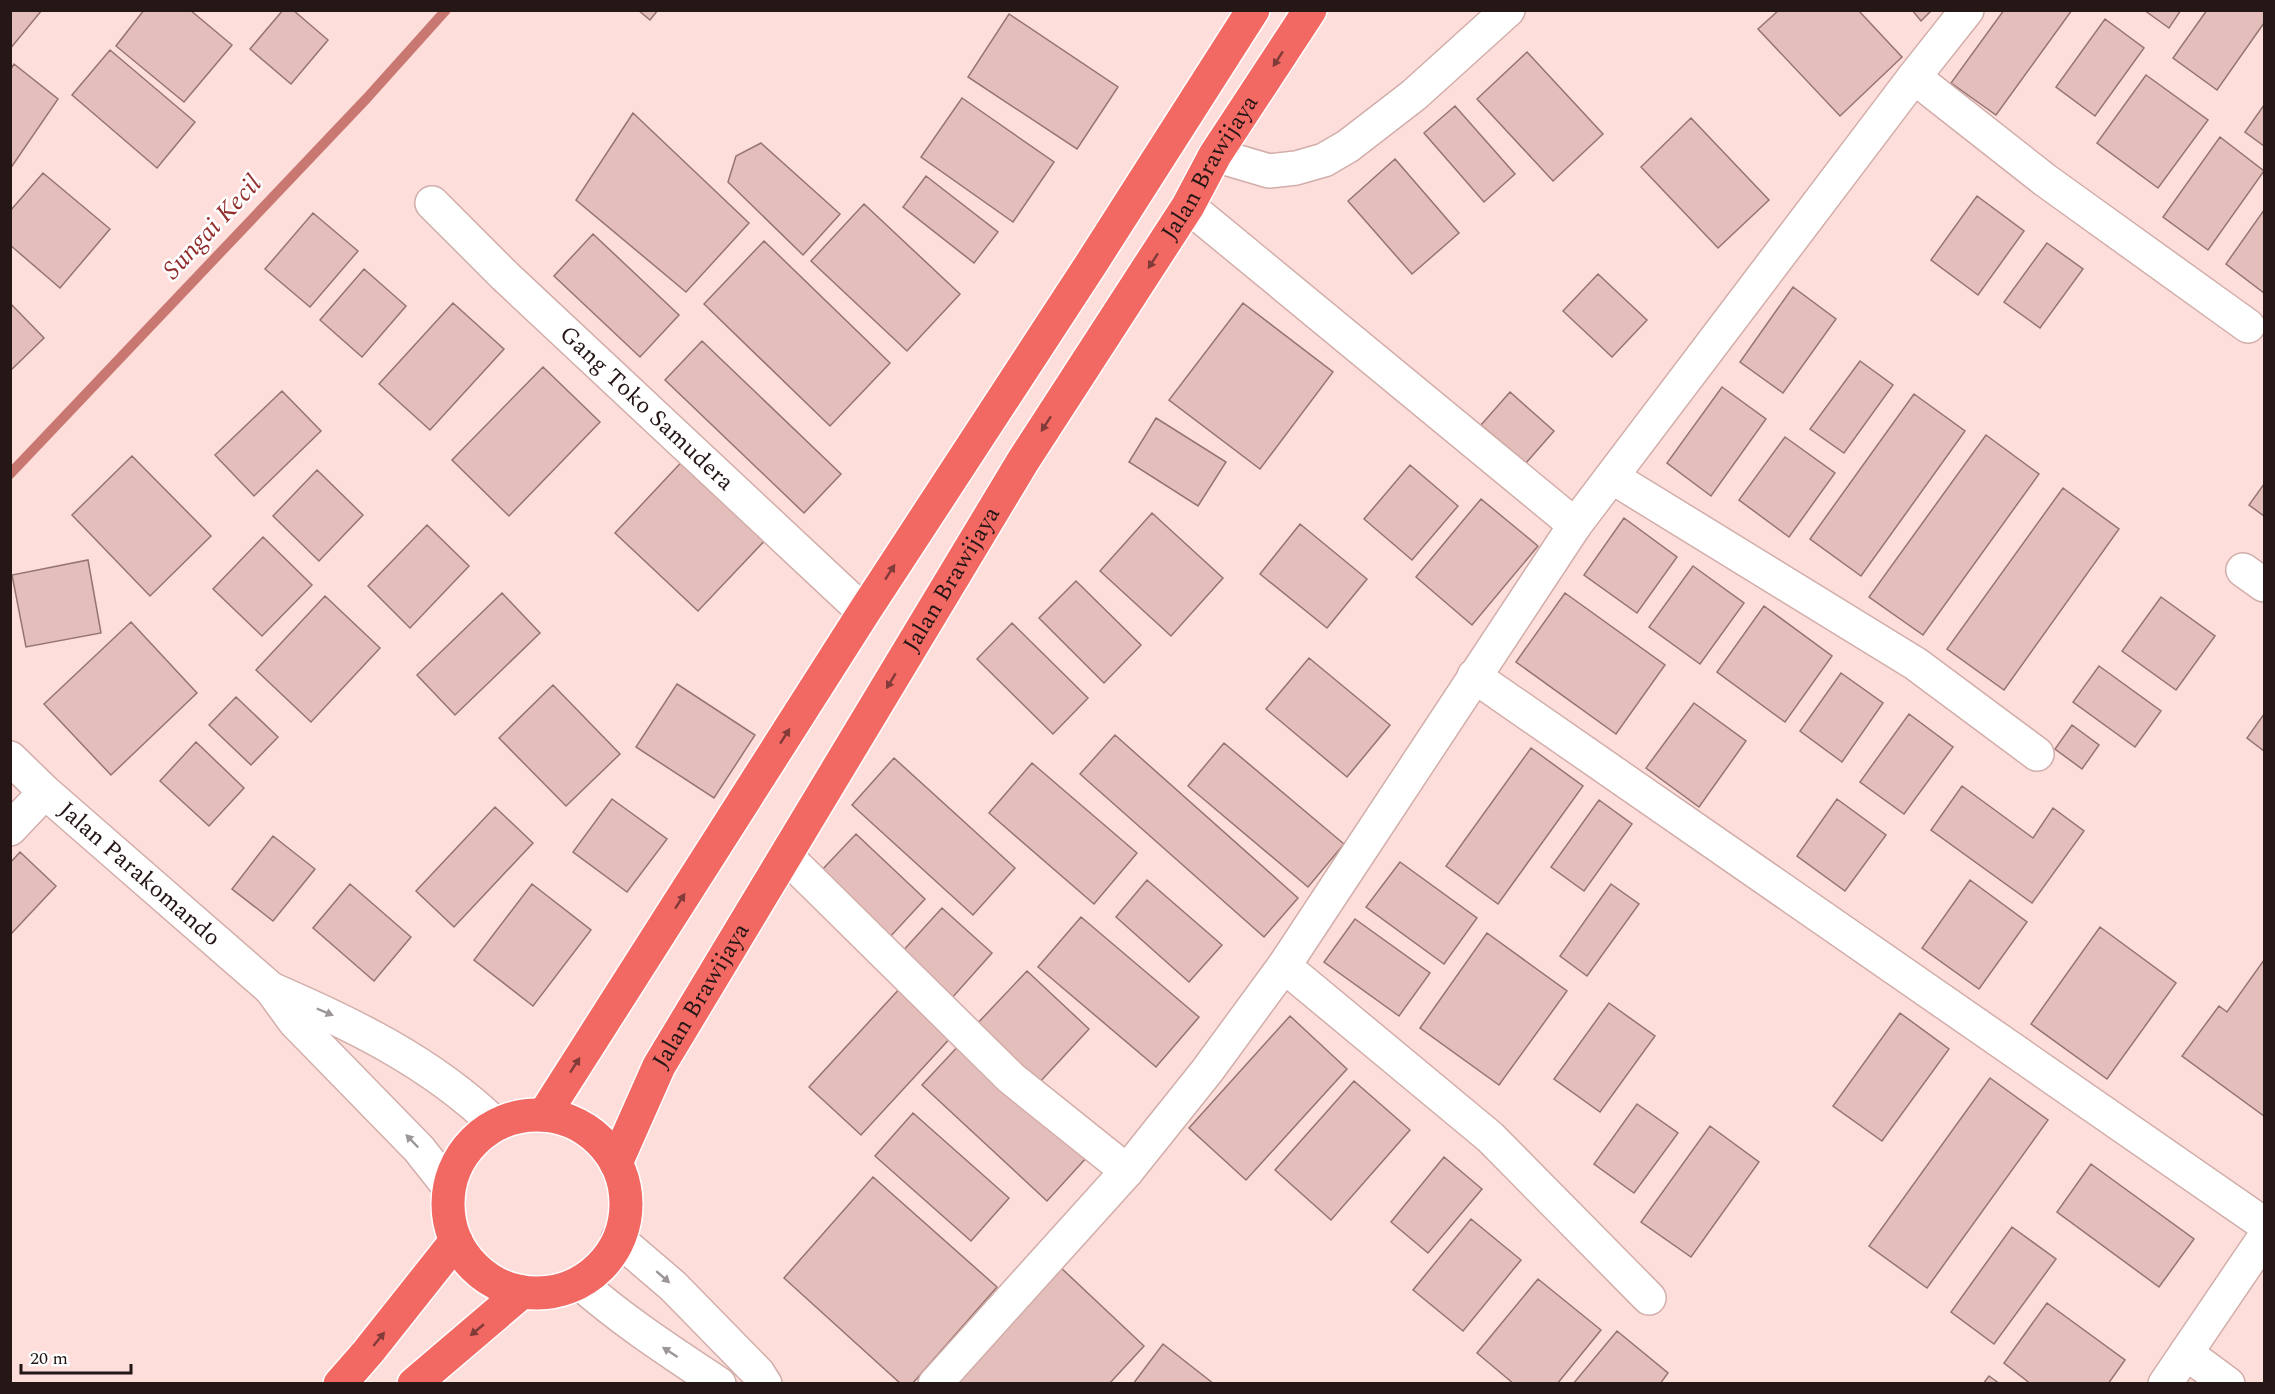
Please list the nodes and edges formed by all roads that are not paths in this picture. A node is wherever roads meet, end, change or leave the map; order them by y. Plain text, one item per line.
1 (1253, 10) edge
2 (1310, 10) edge
3 (1508, 10) edge
4 (1967, 10) edge
5 (1914, 77) junction
6 (1215, 155) junction
7 (432, 203) dead end
8 (1188, 207) junction
9 (2248, 326) dead end
10 (1612, 477) junction
11 (1575, 525) junction
12 (864, 612) junction
13 (1474, 676) junction
14 (2037, 754) dead end
15 (10, 758) edge
16 (45, 792) junction
17 (10, 829) edge
18 (786, 857) junction
19 (1284, 966) junction
20 (271, 989) junction
21 (544, 1114) junction
22 (495, 1124) junction
23 (616, 1163) junction
24 (1127, 1171) junction
25 (449, 1186) junction
26 (2265, 1224) edge
27 (2265, 1238) edge
28 (618, 1239) junction
29 (456, 1242) junction
30 (580, 1283) junction
31 (522, 1292) junction
32 (1649, 1298) dead end
33 (2186, 1353) junction
34 (340, 1383) edge
35 (414, 1383) edge
36 (719, 1383) edge
37 (765, 1383) edge
38 (935, 1383) edge
39 (2165, 1383) edge
40 (2229, 1383) edge

12 -> 1 highway, Jalan Brawijaya
2 -> 6 highway, Jalan Brawijaya
3 - 6 street
4 - 5 street
5 - 9 street
5 - 10 street
6 - 8 highway, Jalan Brawijaya
7 - 12 street, Gang Toko Samudera
8 - 11 street
8 -> 18 highway, Jalan Brawijaya
10 - 11 street
10 - 14 street
11 - 13 street
21 -> 12 highway, Jalan Brawijaya
13 - 19 street
13 - 26 street
15 - 16 street, Jalan Parakomando
16 - 17 street
16 - 20 street, Jalan Parakomando
18 - 23 highway, Jalan Brawijaya
18 - 24 street
19 - 24 street
19 - 32 street
20 -> 22 street, Jalan Parakomando
25 -> 20 street, Jalan Parakomando
21 - 22 highway
21 - 23 highway
22 - 25 highway
23 - 28 highway
24 - 38 street
25 - 29 highway
27 - 33 street
28 - 30 highway
28 -> 37 street
29 - 31 highway
34 -> 29 highway
30 - 31 highway
36 -> 30 street
31 -> 35 highway
33 - 39 street
33 - 40 street

